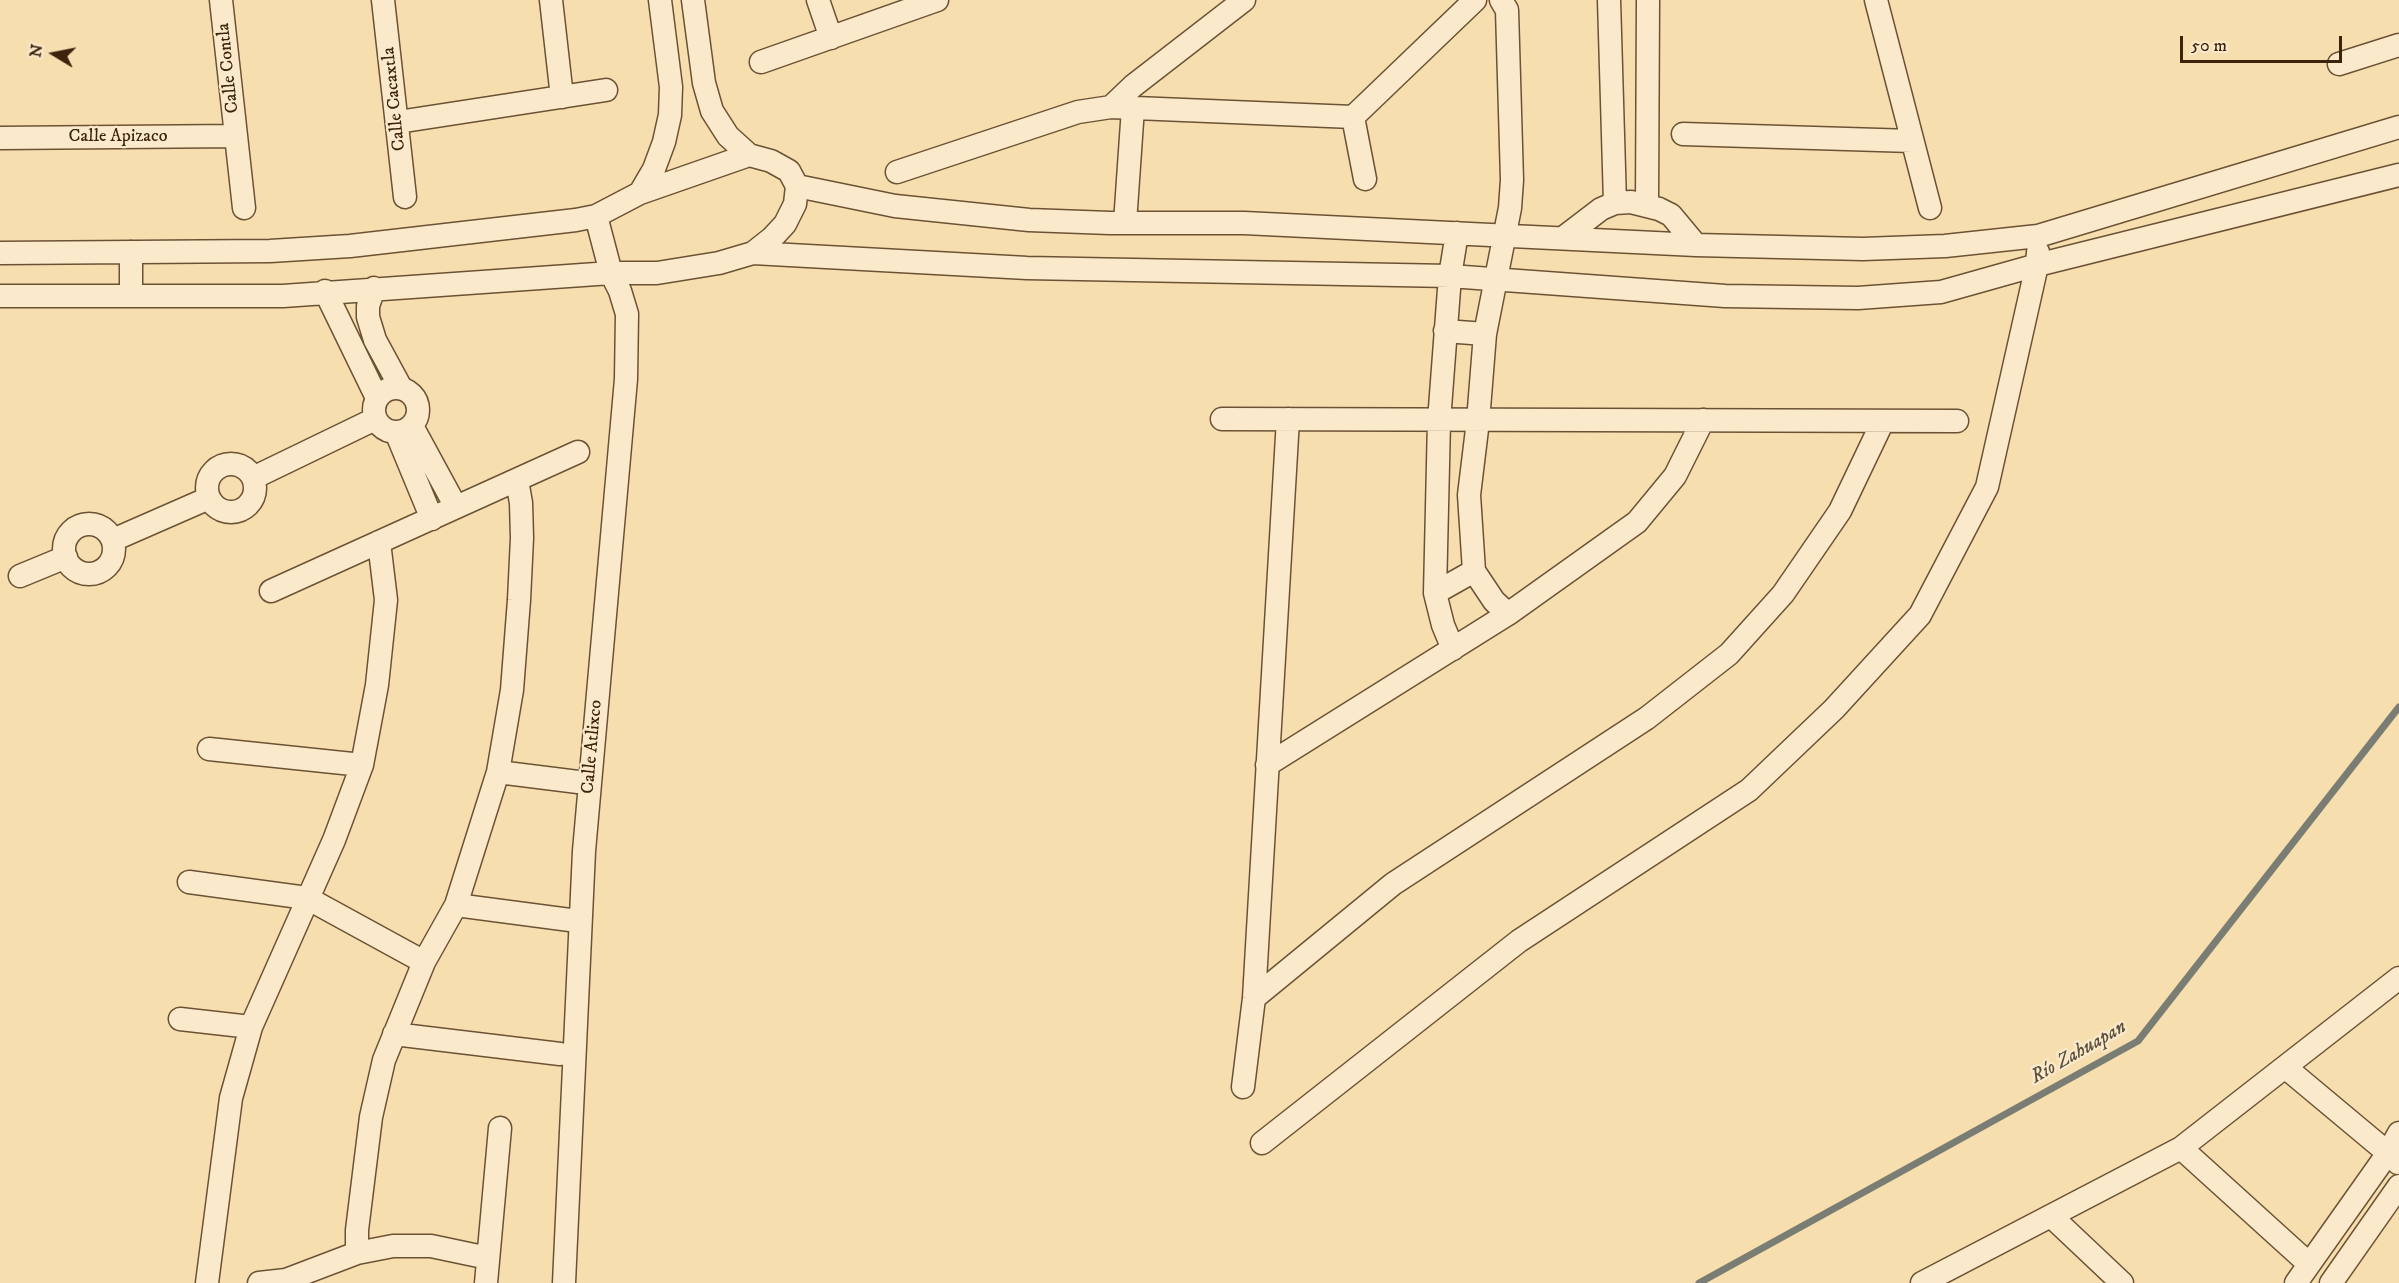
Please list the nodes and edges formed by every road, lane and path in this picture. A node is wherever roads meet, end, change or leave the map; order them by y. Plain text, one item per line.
1 (221, 0) edge
2 (383, 0) edge
3 (551, 0) edge
4 (693, 0) edge
5 (818, 0) edge
6 (938, 0) edge
7 (1244, 0) edge
8 (1475, 0) edge
9 (1501, 0) edge
10 (1609, 0) edge
11 (1648, 0) edge
12 (1876, 0) edge
13 (664, 1) edge
14 (831, 38) junction
15 (2399, 45) edge
16 (761, 62) dead end
17 (2339, 64) dead end
18 (704, 83) junction
19 (671, 87) junction
20 (606, 90) dead end
21 (562, 97) junction
22 (1122, 107) junction
23 (1353, 117) junction
24 (398, 122) junction
25 (2399, 127) edge
26 (1683, 134) dead end
27 (236, 136) junction
28 (0, 138) edge
29 (1912, 141) junction
30 (749, 155) junction
31 (897, 172) dead end
32 (2399, 175) edge
33 (1365, 178) dead end
34 (798, 186) junction
35 (640, 193) junction
36 (405, 197) dead end
37 (1615, 203) junction
38 (1647, 205) junction
39 (244, 208) dead end
40 (1930, 208) dead end
41 (596, 216) junction
42 (1125, 223) junction
43 (1457, 232) junction
44 (1504, 235) junction
45 (2038, 236) junction
46 (1563, 238) junction
47 (1696, 245) junction
48 (131, 252) junction
49 (0, 253) edge
50 (753, 254) junction
51 (2037, 265) junction
52 (611, 273) junction
53 (1449, 276) junction
54 (1496, 279) junction
55 (374, 288) junction
56 (325, 291) junction
57 (0, 296) edge
58 (131, 296) junction
59 (1445, 331) junction
60 (1485, 334) junction
61 (401, 388) junction
62 (376, 408) junction
63 (1222, 419) dead end
64 (1288, 419) junction
65 (1703, 420) junction
66 (1439, 421) junction
67 (1478, 421) junction
68 (1883, 421) junction
69 (1958, 421) dead end
70 (404, 429) junction
71 (578, 452) dead end
72 (254, 478) junction
73 (517, 480) junction
74 (1469, 495) junction
75 (209, 498) junction
76 (1437, 504) junction
77 (456, 507) junction
78 (432, 519) junction
79 (112, 540) junction
80 (379, 543) junction
81 (66, 557) junction
82 (1474, 571) junction
83 (20, 576) dead end
84 (271, 591) dead end
85 (1435, 594) junction
86 (1508, 614) junction
87 (1453, 649) junction
88 (208, 750) dead end
89 (362, 765) junction
90 (1267, 765) junction
91 (498, 772) junction
92 (578, 782) dead end
93 (189, 882) dead end
94 (307, 898) junction
95 (456, 905) junction
96 (570, 920) dead end
97 (424, 962) junction
98 (2399, 978) edge
99 (1254, 998) junction
100 (180, 1020) dead end
101 (251, 1027) junction
102 (394, 1034) junction
103 (560, 1054) dead end
104 (2285, 1067) junction
105 (1243, 1087) dead end
106 (500, 1128) dead end
107 (2399, 1133) edge
108 (1262, 1143) dead end
109 (2181, 1148) junction
110 (2394, 1159) edge
111 (2399, 1185) edge
112 (2051, 1216) junction
113 (357, 1253) junction
114 (488, 1258) junction
115 (2309, 1264) junction
116 (207, 1283) edge
117 (259, 1283) edge
118 (486, 1283) edge
119 (564, 1283) edge
120 (1924, 1283) edge
121 (2122, 1283) edge
122 (2296, 1283) edge
123 (2331, 1283) edge

1 - 27 street, Calle Contla
2 - 24 street, Calle Cacaxtla
3 - 21 street
4 - 18 street
5 - 14 street
6 - 14 street
7 - 22 street
8 - 23 street
9 - 44 street
10 - 37 street
11 - 38 street
12 - 29 street
13 - 19 street
14 - 16 street
15 - 17 street
18 - 19 street
18 - 30 street
19 - 35 street
20 - 21 street
21 - 24 street
22 - 23 street
22 - 31 street
22 - 42 street
23 - 33 street
24 - 36 street, Calle Cacaxtla
25 - 45 street
26 - 29 street
27 - 28 street, Calle Apizaco
27 - 39 street, Calle Contla
29 - 40 street
30 - 34 street
30 - 35 street
32 - 51 street
34 - 42 street
34 - 50 street
35 - 41 street
37 - 38 street
37 - 46 street
38 - 47 street
41 - 48 street
41 - 52 street, Calle Atlixco
42 - 43 street
43 - 44 street
43 - 53 street
44 - 46 street
44 - 54 street
45 - 47 street
45 - 51 street
46 - 47 street
48 - 49 street
48 - 58 street
50 - 52 street
50 - 53 street
51 - 54 street
51 - 108 street
52 - 55 street
52 - 119 street, Calle Atlixco
53 - 54 street
53 - 59 street
54 - 60 street
55 - 56 street
55 - 61 street
56 - 58 street
56 - 62 street
57 - 58 street
59 - 60 street
59 - 66 street
60 - 67 street
61 - 62 street
61 - 70 street
62 - 70 street
62 - 72 street
63 - 64 street
64 - 66 street
64 - 90 street
65 - 67 street
65 - 68 street
65 - 86 street
66 - 67 street
66 - 76 street
67 - 74 street
68 - 69 street
68 - 99 street
70 - 77 street
70 - 78 street
71 - 73 street
72 - 75 street
72 - 75 street
73 - 77 street
73 - 91 street
74 - 76 street
74 - 82 street
75 - 79 street
76 - 85 street
77 - 78 street
78 - 80 street
79 - 81 street
79 - 81 street
80 - 84 street
80 - 89 street
81 - 83 street
82 - 85 street
82 - 86 street
85 - 87 street
86 - 87 street
87 - 90 street
88 - 89 street
89 - 94 street
90 - 99 street
91 - 92 street
91 - 95 street
93 - 94 street
94 - 97 street
94 - 101 street
95 - 96 street
95 - 97 street
97 - 102 street
98 - 104 street
99 - 105 street
100 - 101 street
101 - 116 street
102 - 103 street
102 - 113 street
104 - 109 street
104 - 110 street
106 - 114 street
107 - 110 street
109 - 112 street
109 - 115 street
110 - 115 street
111 - 123 street
112 - 120 street
112 - 121 street
113 - 114 street
113 - 117 street
114 - 118 street
115 - 122 street

